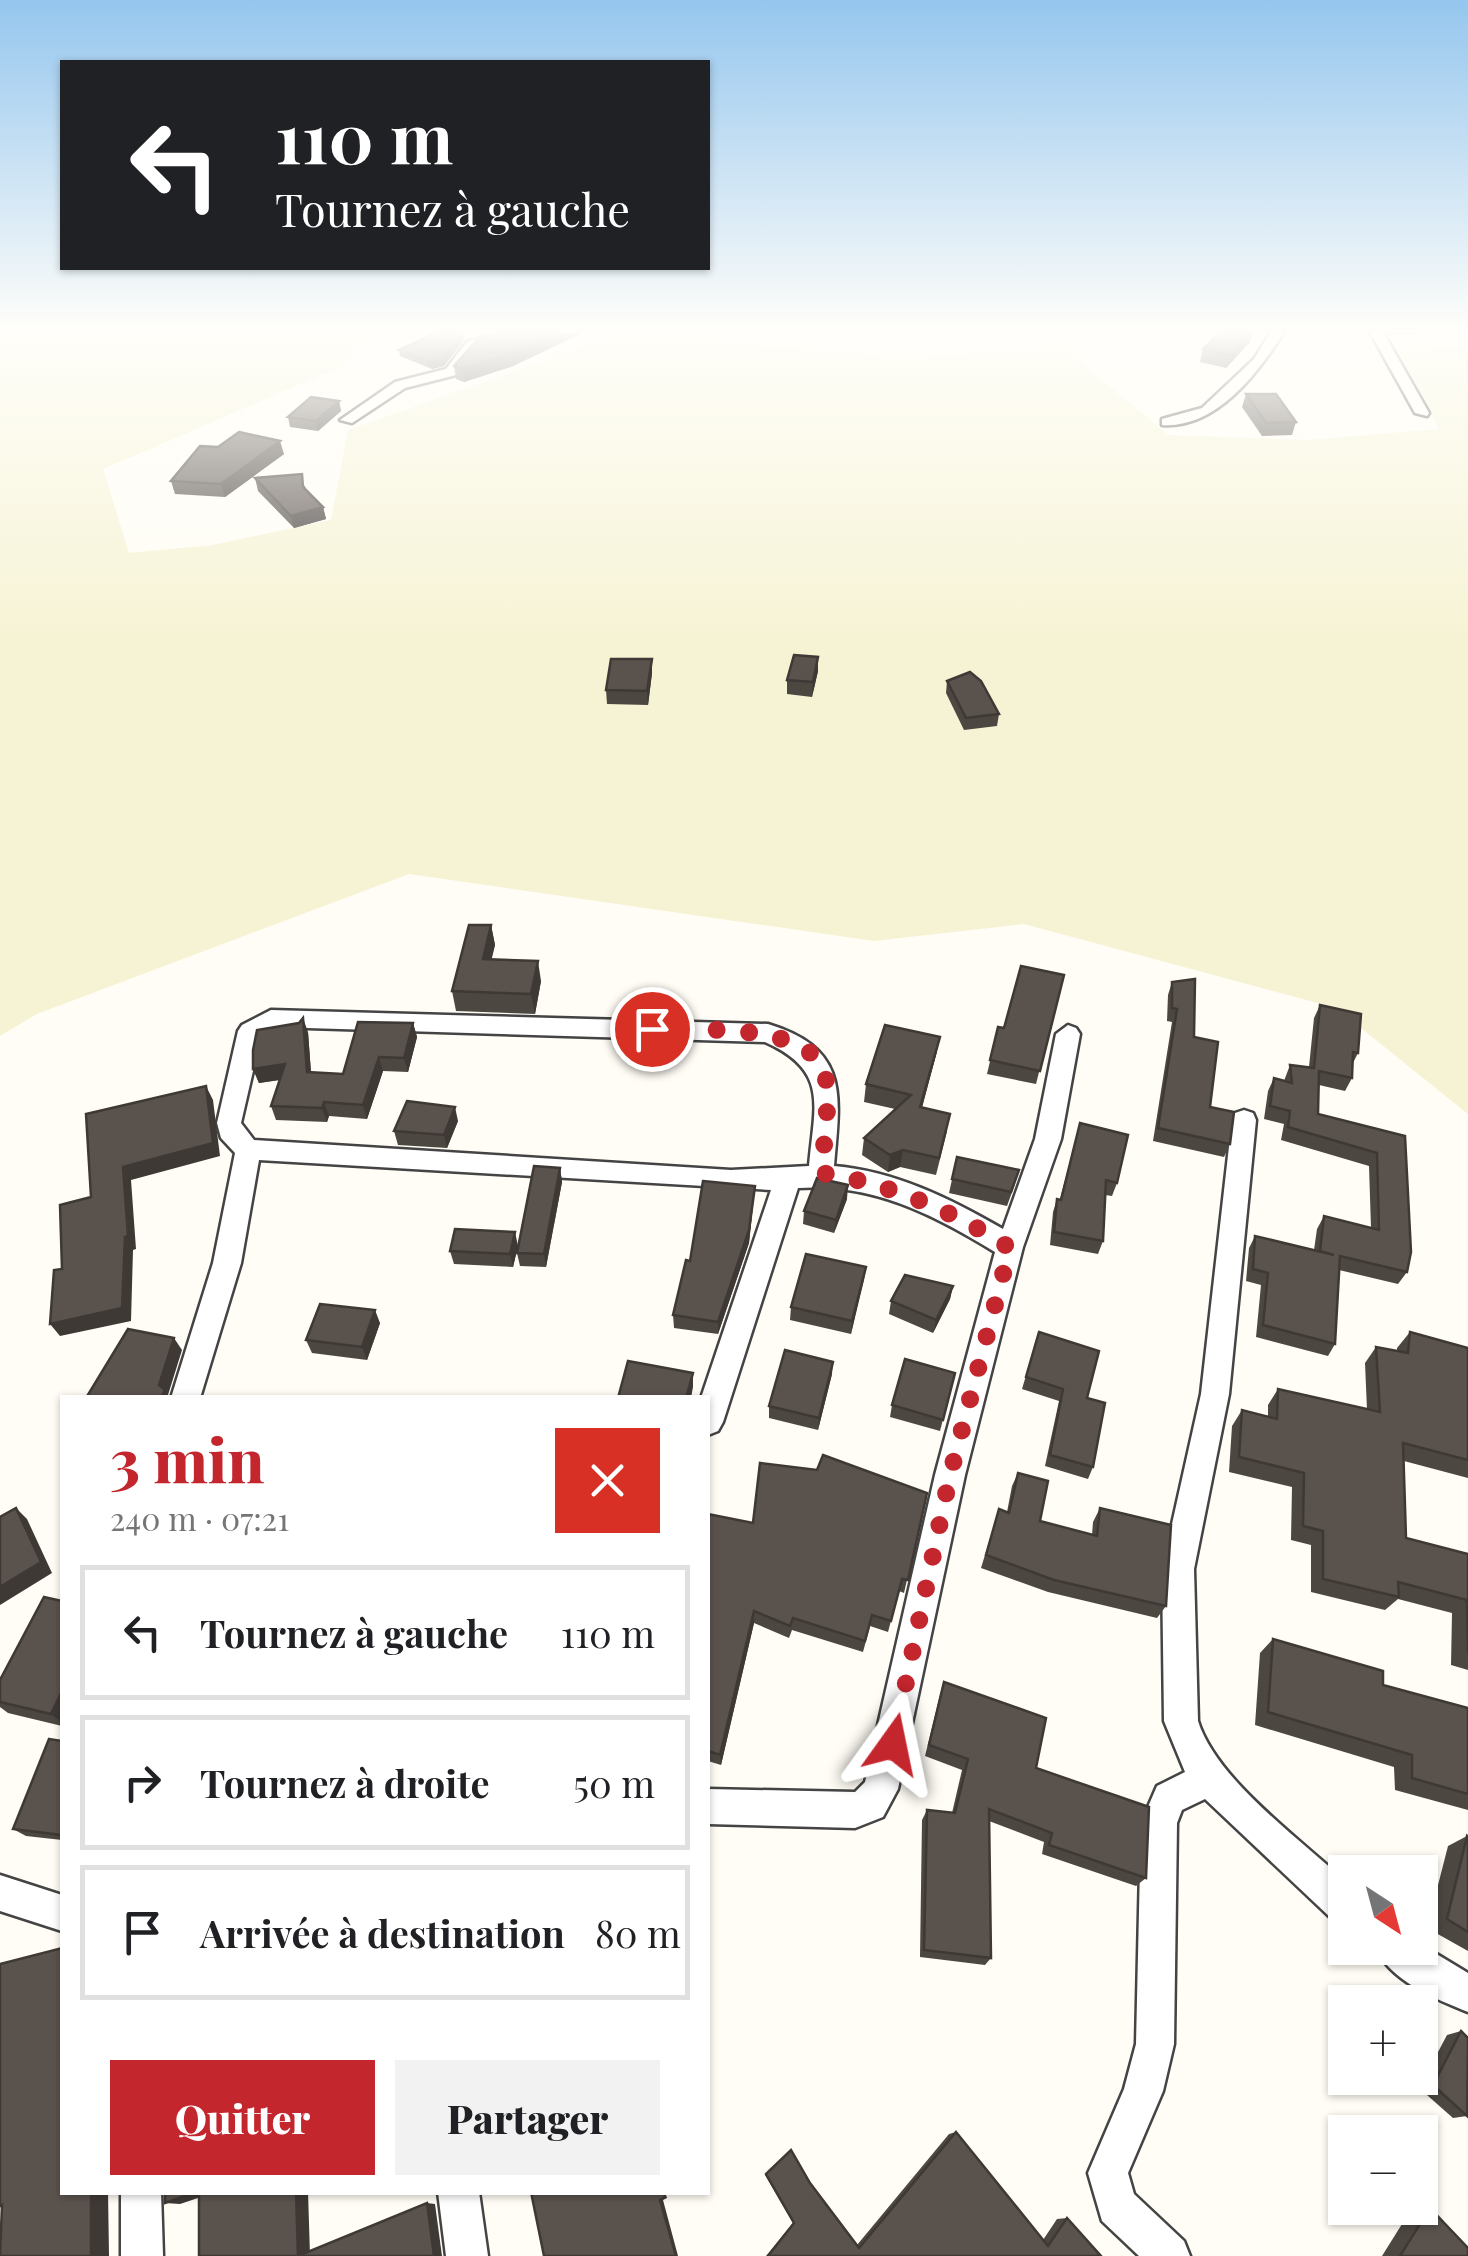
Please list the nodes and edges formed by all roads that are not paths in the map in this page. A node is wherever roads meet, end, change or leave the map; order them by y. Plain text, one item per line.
1 (1068, 1034) dead end
2 (1244, 1120) dead end
3 (248, 1150) junction
4 (822, 1173) junction
5 (788, 1178) junction
6 (1010, 1248) junction
7 (186, 1395) edge
8 (710, 1416) edge
9 (1209, 1779) junction
10 (710, 1806) edge
11 (1328, 1890) edge
12 (0, 1893) edge
13 (60, 1911) edge
14 (1416, 1965) edge
15 (1468, 1993) edge
16 (141, 2195) edge
17 (458, 2195) edge
18 (142, 2256) edge
19 (467, 2256) edge
20 (1169, 2256) edge

1 - 6 street
2 - 9 street
3 - 4 street
3 - 5 street
3 - 7 street
4 - 5 street
4 - 6 street
5 - 8 street
6 - 10 street
9 - 11 street
9 - 20 street
12 - 13 street
14 - 15 street
16 - 18 street
17 - 19 street

